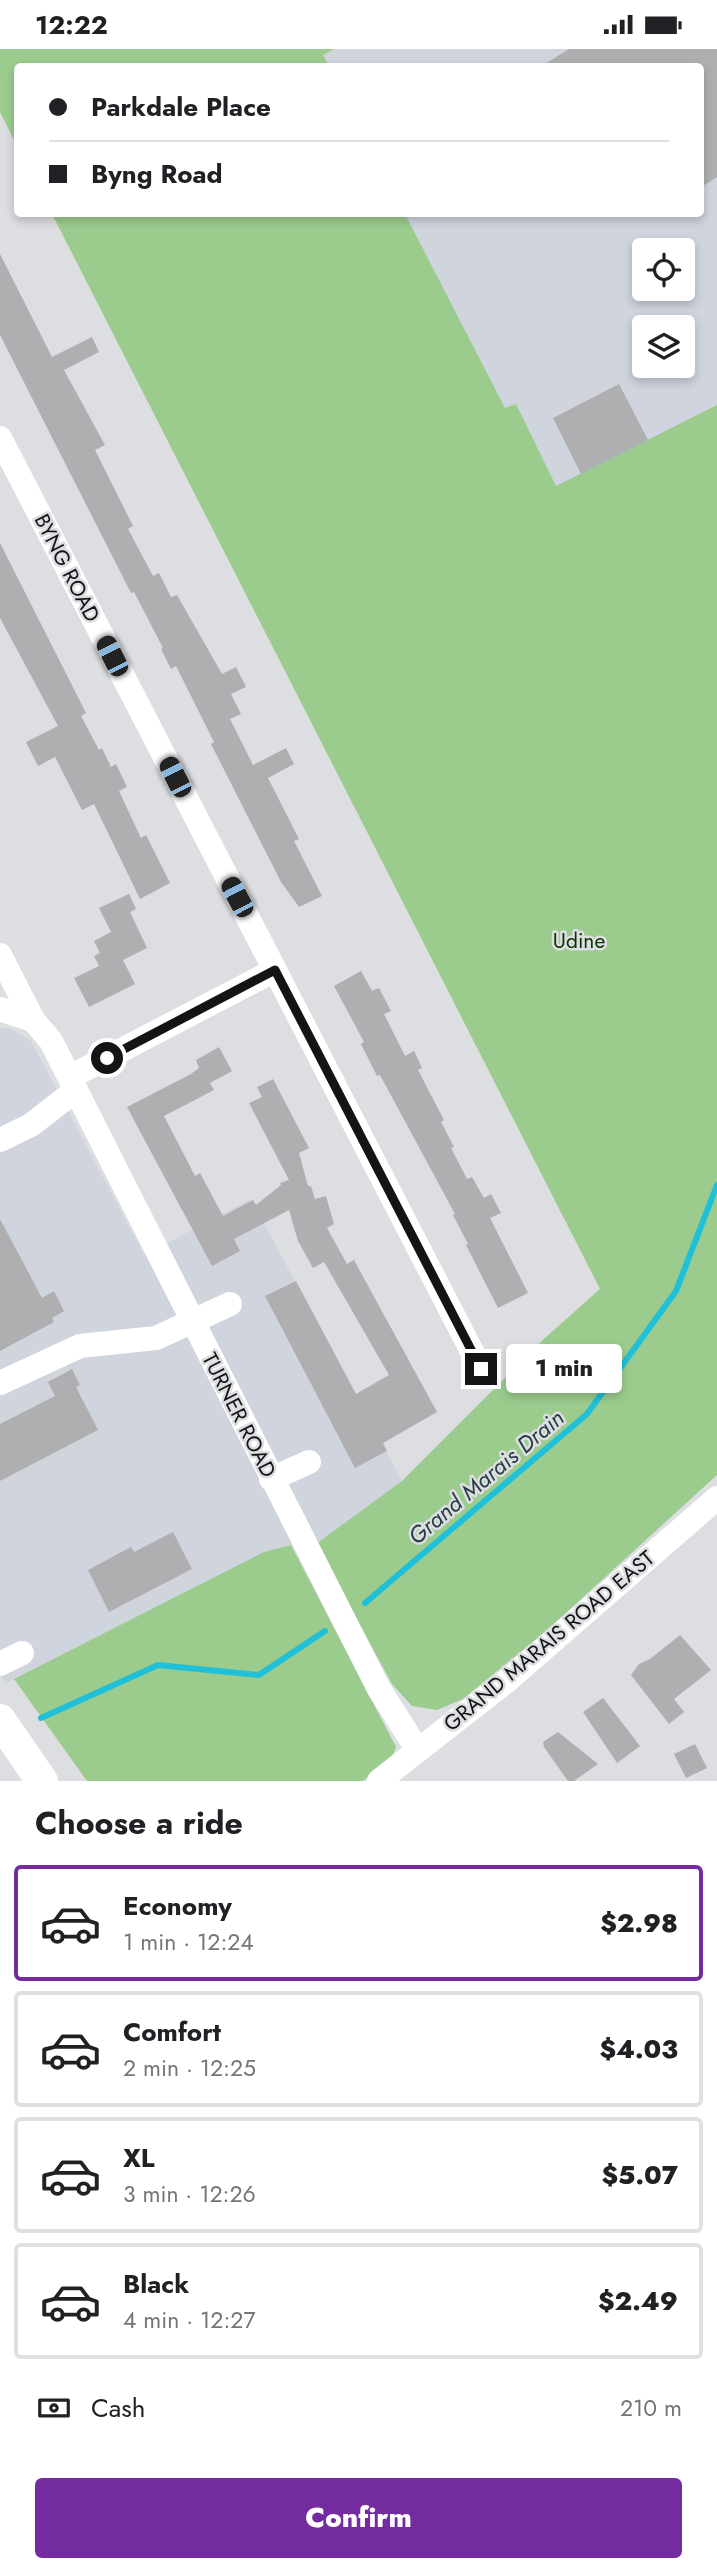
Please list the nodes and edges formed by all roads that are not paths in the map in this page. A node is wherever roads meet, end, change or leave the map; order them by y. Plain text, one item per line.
1 (0, 438) edge
2 (0, 955) edge
3 (275, 970) junction
4 (0, 1009) edge
5 (33, 1020) junction
6 (73, 1084) junction
7 (0, 1140) edge
8 (230, 1304) dead end
9 (191, 1322) junction
10 (481, 1369) dead end
11 (0, 1383) edge
12 (309, 1462) dead end
13 (271, 1479) junction
14 (717, 1499) edge
15 (22, 1653) dead end
16 (0, 1664) edge
17 (0, 1720) edge
18 (417, 1749) junction
19 (42, 1781) edge
20 (379, 1781) edge

1 - 3 street, BYNG ROAD
2 - 5 street, TURNER ROAD
3 - 6 street
3 - 10 street, BYNG ROAD
4 - 5 street
5 - 6 street, TURNER ROAD
6 - 7 street
6 - 9 street, TURNER ROAD
8 - 9 street
9 - 11 street
9 - 13 street, TURNER ROAD
12 - 13 street
13 - 18 street, TURNER ROAD
14 - 18 street, GRAND MARAIS ROAD EAST
15 - 16 street
17 - 19 main road
18 - 20 street, GRAND MARAIS ROAD EAST

